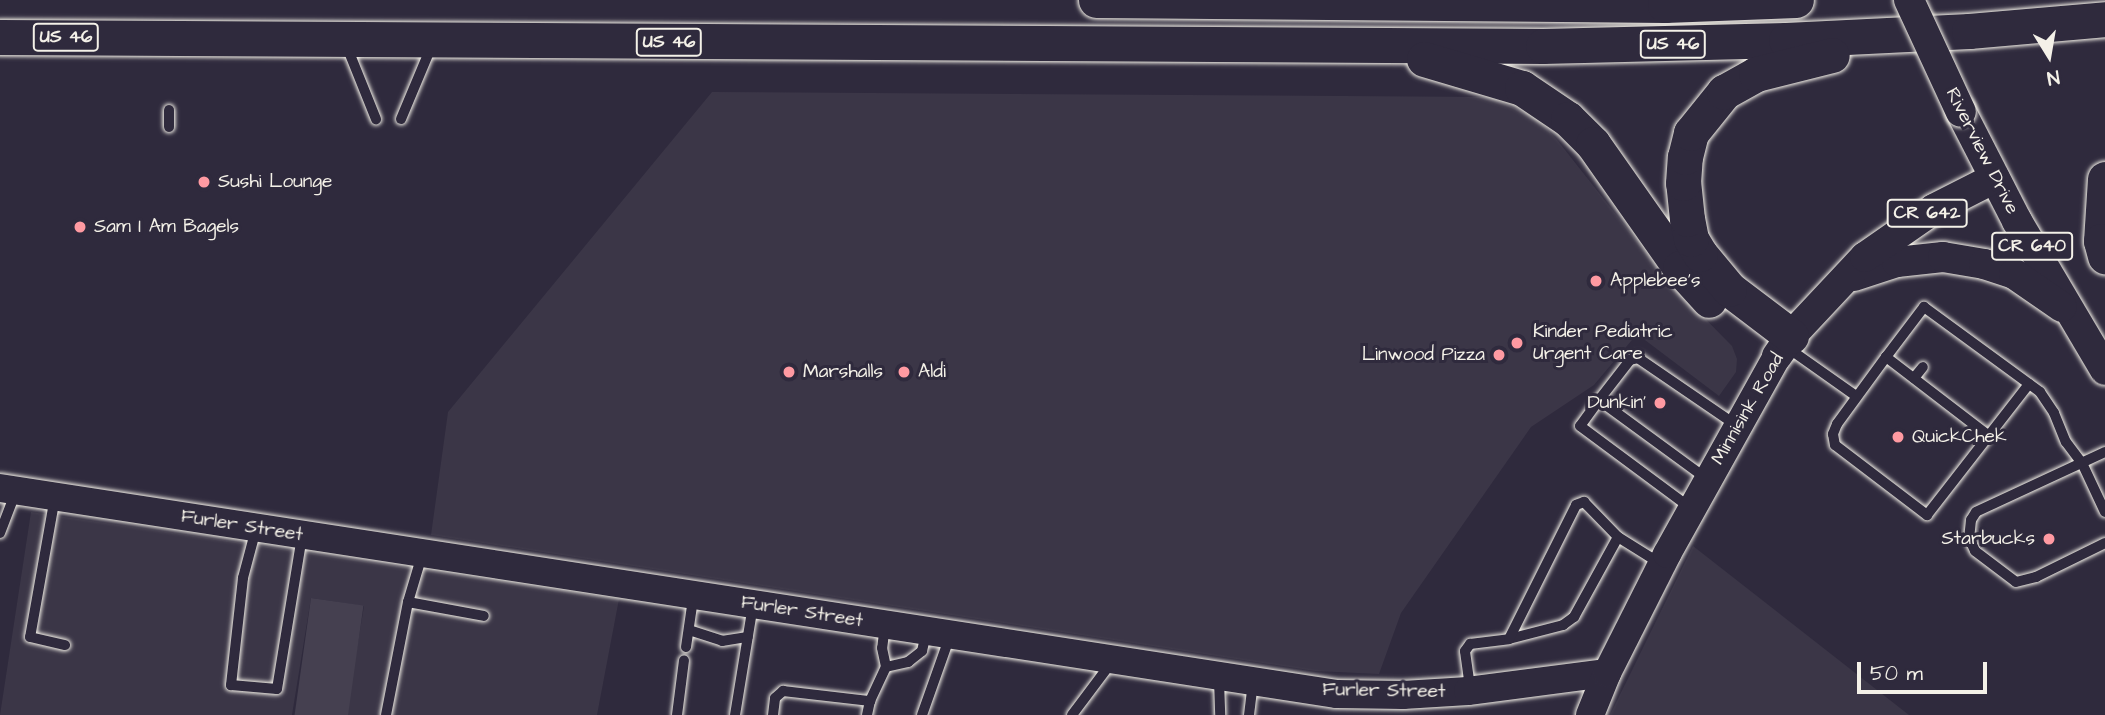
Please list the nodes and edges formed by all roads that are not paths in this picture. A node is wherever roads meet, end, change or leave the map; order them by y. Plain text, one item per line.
1 (1096, 0) edge
2 (1796, 0) edge
3 (1909, 0) edge
4 (1260, 1) edge
5 (2105, 19) edge
6 (1969, 31) junction
7 (0, 37) edge
8 (344, 40) junction
9 (434, 40) junction
10 (1377, 46) junction
11 (169, 110) dead end
12 (376, 118) dead end
13 (401, 119) dead end
14 (169, 127) dead end
15 (1995, 178) junction
16 (2105, 180) edge
17 (2105, 256) edge
18 (1844, 280) junction
19 (2070, 313) junction
20 (1784, 346) junction
21 (1886, 356) junction
22 (1923, 368) dead end
23 (2105, 370) edge
24 (1914, 379) junction
25 (1943, 383) dead end
26 (2029, 384) junction
27 (1935, 394) junction
28 (1856, 396) junction
29 (1599, 400) junction
30 (1968, 403) dead end
31 (1960, 414) junction
32 (1739, 428) junction
33 (1989, 436) junction
34 (2105, 452) edge
35 (2082, 463) junction
36 (1708, 480) junction
37 (8, 489) edge
38 (55, 497) junction
39 (1692, 509) junction
40 (2105, 512) edge
41 (256, 528) junction
42 (0, 533) edge
43 (302, 536) junction
44 (1618, 537) junction
45 (2105, 543) edge
46 (422, 554) junction
47 (1662, 564) junction
48 (694, 596) junction
49 (408, 602) junction
50 (753, 604) junction
51 (484, 615) dead end
52 (885, 625) junction
53 (689, 630) junction
54 (939, 633) junction
55 (747, 637) junction
56 (1509, 639) junction
57 (65, 645) dead end
58 (686, 647) dead end
59 (684, 660) dead end
60 (1113, 660) junction
61 (886, 667) junction
62 (1607, 673) junction
63 (1218, 676) junction
64 (1253, 681) junction
65 (1471, 691) junction
66 (870, 701) junction
67 (1591, 714) edge
68 (386, 715) edge
69 (677, 715) edge
70 (735, 715) edge
71 (774, 715) edge
72 (867, 715) edge
73 (922, 715) edge
74 (1072, 715) edge
75 (1220, 715) edge
76 (1249, 715) edge

1 - 4 highway, US 46
2 - 4 highway, US 46
3 - 15 main road, Riverview Drive / CR 640, bridge
5 - 6 highway, US 46
6 - 10 highway, US 46
6 - 20 highway
7 - 8 highway, US 46
8 - 9 highway, US 46
8 - 12 lane
9 - 10 highway, US 46
9 - 13 lane
10 - 20 highway
11 - 14 lane
15 - 18 main road, Minnisink Road / CR 642
15 - 19 main road, Riverview Drive / CR 640
16 - 17 highway
18 - 19 main road
18 - 20 main road, Minnisink Road / CR 642
19 - 23 main road, Riverview Drive / CR 640
20 - 28 lane
20 - 32 street, Minnisink Road / CR 642
21 - 24 lane
21 - 26 lane
21 - 28 lane
22 - 24 lane
24 - 27 lane
25 - 27 lane
26 - 33 lane
26 - 35 lane
27 - 31 lane
28 - 33 lane
29 - 32 lane
29 - 36 lane
29 - 39 lane
30 - 31 lane
31 - 33 lane
32 - 36 street, Minnisink Road / CR 642
34 - 35 lane
35 - 40 lane
35 - 45 lane
36 - 39 street, Minnisink Road / CR 642
37 - 38 street, Furler Street
37 - 42 lane
38 - 41 street, Furler Street
38 - 57 lane
39 - 47 street, Minnisink Road / CR 642
41 - 43 street, Furler Street
41 - 43 lane
43 - 46 street, Furler Street
44 - 47 lane
44 - 56 lane
44 - 56 lane
46 - 48 street, Furler Street
46 - 49 lane
47 - 62 street, Minnisink Road / CR 642
48 - 50 street, Furler Street
48 - 53 lane
49 - 51 lane
49 - 68 lane
50 - 52 street, Furler Street
50 - 55 lane
52 - 54 street, Furler Street
52 - 61 lane
53 - 55 lane
53 - 58 lane
54 - 60 street, Furler Street
54 - 61 lane
54 - 73 lane
55 - 70 lane
56 - 65 lane
59 - 69 lane
60 - 63 street, Furler Street
60 - 74 lane
61 - 66 lane
62 - 65 street, Furler Street
62 - 67 street, Minnisink Road / CR 642
63 - 64 street, Furler Street
63 - 75 lane
64 - 65 street, Furler Street
64 - 76 lane
66 - 71 lane
66 - 72 lane

